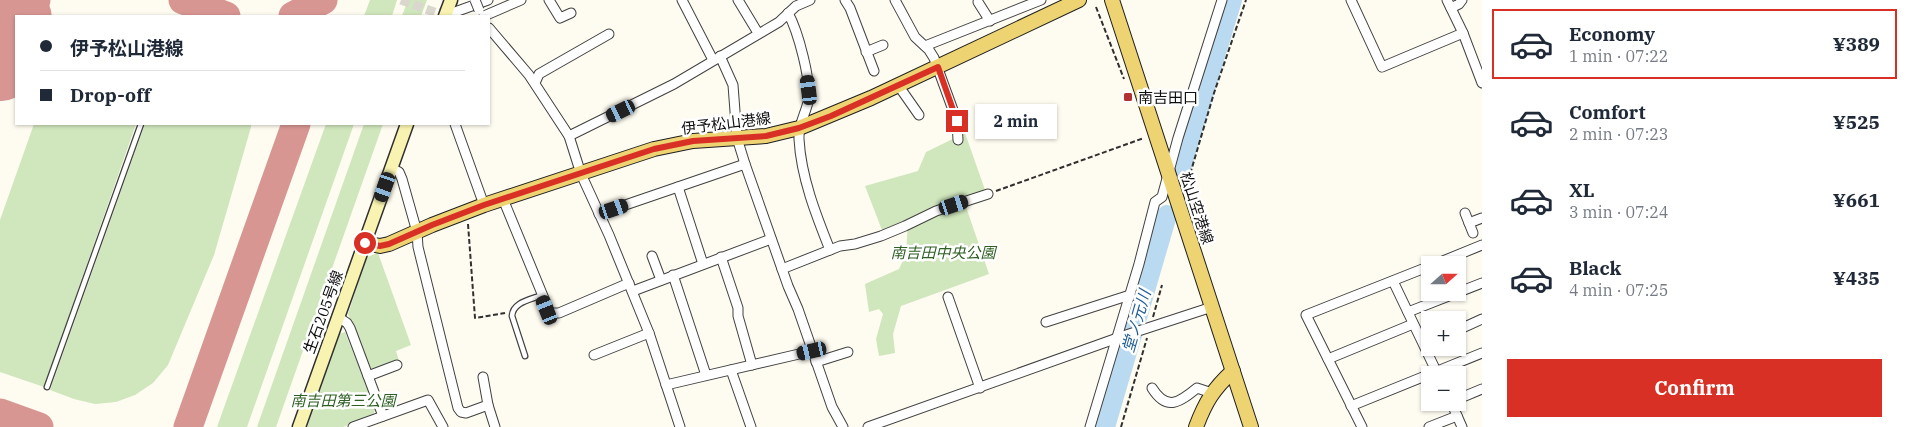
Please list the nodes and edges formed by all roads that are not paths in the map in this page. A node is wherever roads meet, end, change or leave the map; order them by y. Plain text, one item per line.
1 (475, 0) edge
2 (488, 0) edge
3 (520, 0) edge
4 (549, 0) edge
5 (682, 0) edge
6 (738, 0) edge
7 (810, 0) edge
8 (845, 0) edge
9 (895, 0) edge
10 (1041, 0) edge
11 (1079, 0) edge
12 (1112, 0) edge
13 (1222, 0) edge
14 (1351, 0) edge
15 (1462, 0) edge
16 (978, 2) dead end
17 (1449, 4) edge
18 (450, 9) edge
19 (571, 13) dead end
20 (788, 13) junction
21 (481, 14) edge
22 (990, 21) junction
23 (490, 29) edge
24 (758, 33) junction
25 (1464, 33) junction
26 (609, 34) dead end
27 (882, 45) dead end
28 (925, 46) junction
29 (866, 52) junction
30 (717, 58) junction
31 (938, 67) junction
32 (874, 71) dead end
33 (535, 83) junction
34 (1482, 83) edge
35 (898, 85) junction
36 (919, 115) dead end
37 (141, 125) edge
38 (407, 125) edge
39 (455, 125) edge
40 (799, 128) junction
41 (569, 136) junction
42 (737, 138) junction
43 (958, 140) dead end
44 (745, 164) junction
45 (391, 168) junction
46 (1168, 172) junction
47 (581, 174) junction
48 (678, 187) junction
49 (988, 194) road end
50 (503, 199) junction
51 (484, 205) junction
52 (1465, 213) dead end
53 (598, 214) junction
54 (1482, 218) edge
55 (1469, 223) junction
56 (417, 232) junction
57 (1473, 233) dead end
58 (771, 239) junction
59 (365, 243) junction
60 (1482, 245) edge
61 (830, 250) junction
62 (652, 256) dead end
63 (1455, 256) edge
64 (721, 258) junction
65 (703, 264) junction
66 (782, 269) junction
67 (1421, 270) edge
68 (673, 276) junction
69 (661, 280) junction
70 (1393, 281) junction
71 (1482, 283) edge
72 (631, 287) junction
73 (542, 295) junction
74 (1130, 295) junction
75 (948, 297) dead end
76 (1212, 307) junction
77 (1408, 312) junction
78 (338, 317) junction
79 (1482, 319) edge
80 (1046, 322) dead end
81 (1413, 324) junction
82 (1466, 326) edge
83 (649, 334) junction
84 (1421, 335) edge
85 (1119, 337) junction
86 (812, 351) junction
87 (848, 352) dead end
88 (1482, 353) edge
89 (594, 355) dead end
90 (525, 356) dead end
91 (1328, 359) junction
92 (816, 362) junction
93 (397, 365) dead end
94 (752, 365) junction
95 (1454, 366) edge
96 (731, 370) junction
97 (1233, 371) junction
98 (706, 375) junction
99 (368, 376) junction
100 (483, 377) dead end
101 (1421, 380) edge
102 (666, 385) junction
103 (47, 387) dead end
104 (980, 388) junction
105 (1152, 388) dead end
106 (1482, 389) edge
107 (1212, 393) junction
108 (1466, 396) edge
109 (488, 405) junction
110 (1352, 406) junction
111 (1455, 411) edge
112 (383, 416) junction
113 (1457, 416) junction
114 (299, 427) edge
115 (354, 427) edge
116 (443, 427) edge
117 (495, 427) edge
118 (680, 427) edge
119 (751, 427) edge
120 (843, 427) edge
121 (868, 427) edge
122 (1090, 427) edge
123 (1196, 427) edge
124 (1251, 427) edge
125 (1362, 427) edge
126 (1429, 427) edge
127 (1462, 427) edge

1 - 21 street, bridge
2 - 18 street
3 - 21 street
4 - 19 street
5 - 30 street
6 - 24 street
7 - 20 street
8 - 29 street
9 - 28 street
10 - 22 street
11 - 31 main road, 伊予松山港線
12 - 46 main road, 松山空港線
13 - 46 street
14 - 25 street
15 - 17 street
16 - 22 street
17 - 25 street
20 - 24 street
20 - 40 street
22 - 28 street
23 - 33 street
24 - 30 street
25 - 34 street
26 - 33 street
27 - 29 street
28 - 31 street
29 - 32 street
30 - 41 street
30 - 42 street
31 - 35 main road, 伊予松山港線
31 - 43 street
33 - 41 street
35 - 36 street
35 - 40 main road, 伊予松山港線
37 - 103 lane
38 - 45 street, 生石205号線
39 - 51 street
40 - 42 main road, 伊予松山港線
40 - 61 street
41 - 47 street
42 - 44 street
42 - 47 main road, 伊予松山港線
44 - 48 street
44 - 58 street
45 - 56 street
45 - 59 street, 生石205号線
46 - 74 street
46 - 76 main road, 松山空港線
47 - 50 main road, 伊予松山港線
47 - 53 street
48 - 53 street
48 - 65 street
49 - 61 street
50 - 51 main road, 伊予松山港線
50 - 73 street
51 - 56 main road, 伊予松山港線
52 - 55 street
53 - 72 street
54 - 55 street
55 - 57 street
56 - 59 main road, 伊予松山港線
56 - 109 street
58 - 64 street
58 - 66 street
59 - 78 street, 生石205号線
60 - 63 street
61 - 66 street
62 - 69 street
64 - 65 street
64 - 94 street
65 - 68 street
66 - 86 street
67 - 70 street
68 - 69 street
68 - 98 street
69 - 72 street
70 - 77 street
70 - 91 street
71 - 77 street
72 - 73 street
72 - 83 street
73 - 90 lane
74 - 80 street
74 - 85 street
75 - 104 street
76 - 85 street
76 - 97 main road, 松山空港線
77 - 81 street
78 - 99 street
78 - 114 street, 生石205号線
79 - 82 street
81 - 84 street
81 - 91 street
83 - 89 street
83 - 102 street
85 - 104 street
85 - 122 street
86 - 92 street
86 - 94 street
87 - 92 street
88 - 95 street
91 - 110 street
92 - 120 street
93 - 99 street
94 - 96 street
96 - 98 street
96 - 119 street
97 - 107 main road
97 - 124 main road, 松山空港線
98 - 102 street
99 - 112 street
100 - 109 street
101 - 110 street
102 - 118 street
104 - 121 street
105 - 107 street
106 - 108 street
107 - 123 main road
109 - 117 street
110 - 125 street
111 - 113 street
112 - 115 street
112 - 116 street
113 - 126 street
113 - 127 street

